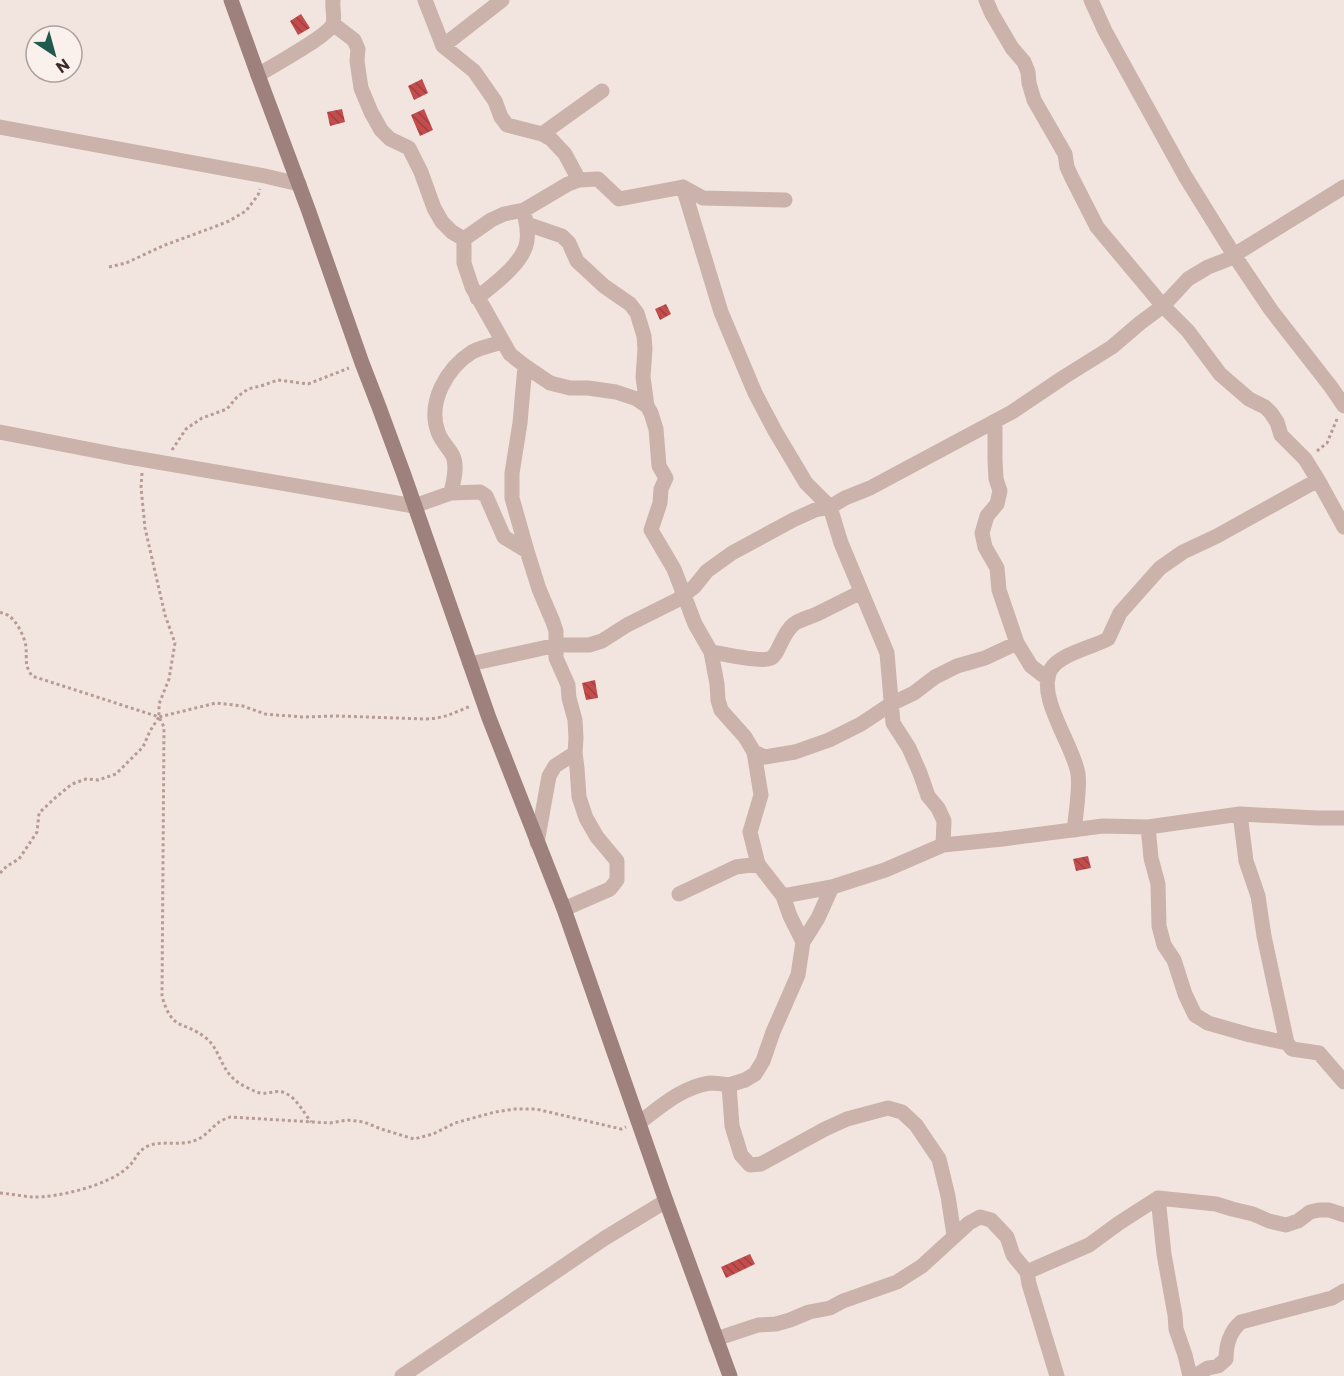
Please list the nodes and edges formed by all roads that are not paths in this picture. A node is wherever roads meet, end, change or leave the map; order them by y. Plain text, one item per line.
1 (231, 0) edge
2 (333, 0) edge
3 (502, 0) edge
4 (986, 0) edge
5 (1091, 0) edge
6 (424, 1) edge
7 (333, 24) junction
8 (443, 46) junction
9 (258, 75) junction
10 (602, 91) dead end
11 (0, 127) edge
12 (542, 134) junction
13 (579, 180) junction
14 (299, 184) junction
15 (683, 187) junction
16 (1344, 187) edge
17 (785, 200) dead end
18 (525, 217) junction
19 (464, 239) junction
20 (1234, 255) junction
21 (477, 298) junction
22 (1163, 306) junction
23 (504, 342) junction
24 (525, 366) junction
25 (647, 406) junction
26 (1341, 411) edge
27 (995, 421) junction
28 (0, 432) edge
29 (1318, 480) junction
30 (451, 493) junction
31 (414, 506) junction
32 (830, 507) junction
33 (1344, 527) edge
34 (527, 551) junction
35 (861, 592) junction
36 (685, 595) junction
37 (1017, 643) junction
38 (557, 645) junction
39 (711, 652) junction
40 (470, 664) junction
41 (1048, 678) junction
42 (891, 704) junction
43 (754, 752) junction
44 (575, 753) junction
45 (1240, 814) junction
46 (1344, 818) edge
47 (1148, 827) junction
48 (1074, 830) junction
49 (537, 843) junction
50 (943, 844) junction
51 (758, 864) junction
52 (832, 887) junction
53 (679, 894) dead end
54 (783, 896) junction
55 (564, 909) junction
56 (803, 942) junction
57 (1287, 1043) junction
58 (1344, 1082) edge
59 (729, 1085) junction
60 (639, 1123) junction
61 (1158, 1198) junction
62 (666, 1202) junction
63 (1344, 1215) edge
64 (954, 1235) junction
65 (1027, 1272) junction
66 (1344, 1291) edge
67 (716, 1339) junction
68 (402, 1376) edge
69 (730, 1376) edge
70 (1057, 1376) edge
71 (1190, 1376) edge
72 (1195, 1376) edge

1 - 9 main road
2 - 7 street
3 - 8 street
4 - 22 street
5 - 20 street
6 - 8 street
7 - 9 street
7 - 19 street
8 - 12 street
9 - 14 main road
10 - 12 street
11 - 14 street
12 - 13 street
13 - 15 street
13 - 18 street
14 - 31 main road
15 - 17 street
15 - 32 street
16 - 20 street
18 - 19 street
18 - 21 street
18 - 25 street
19 - 21 street
20 - 22 street
20 - 26 street
21 - 23 street
22 - 27 street
22 - 29 street
23 - 24 street
23 - 30 street
24 - 25 street
24 - 34 street
25 - 36 street
27 - 32 street
27 - 37 street
28 - 31 street
29 - 33 street
29 - 41 street
30 - 31 street
30 - 34 street
31 - 40 main road
32 - 35 street
32 - 36 street
34 - 38 street
35 - 39 street
35 - 42 street
36 - 38 street
36 - 39 street
37 - 41 street
37 - 42 street
38 - 40 street
38 - 44 street
39 - 43 street
40 - 49 main road
41 - 48 street
42 - 43 street
42 - 50 street
43 - 51 street
44 - 49 street
44 - 55 street
45 - 46 street
45 - 47 street
45 - 57 street
47 - 48 street
47 - 57 street
48 - 50 street
49 - 55 main road
50 - 52 street
51 - 53 street
51 - 54 street
52 - 54 street
52 - 56 street
54 - 56 street
55 - 60 main road
56 - 59 street
57 - 58 street
59 - 60 street
59 - 64 street
60 - 62 main road
61 - 63 street
61 - 65 street
61 - 71 street
62 - 67 main road
62 - 68 street
64 - 65 street
64 - 67 street
65 - 70 street
66 - 72 street
67 - 69 main road

